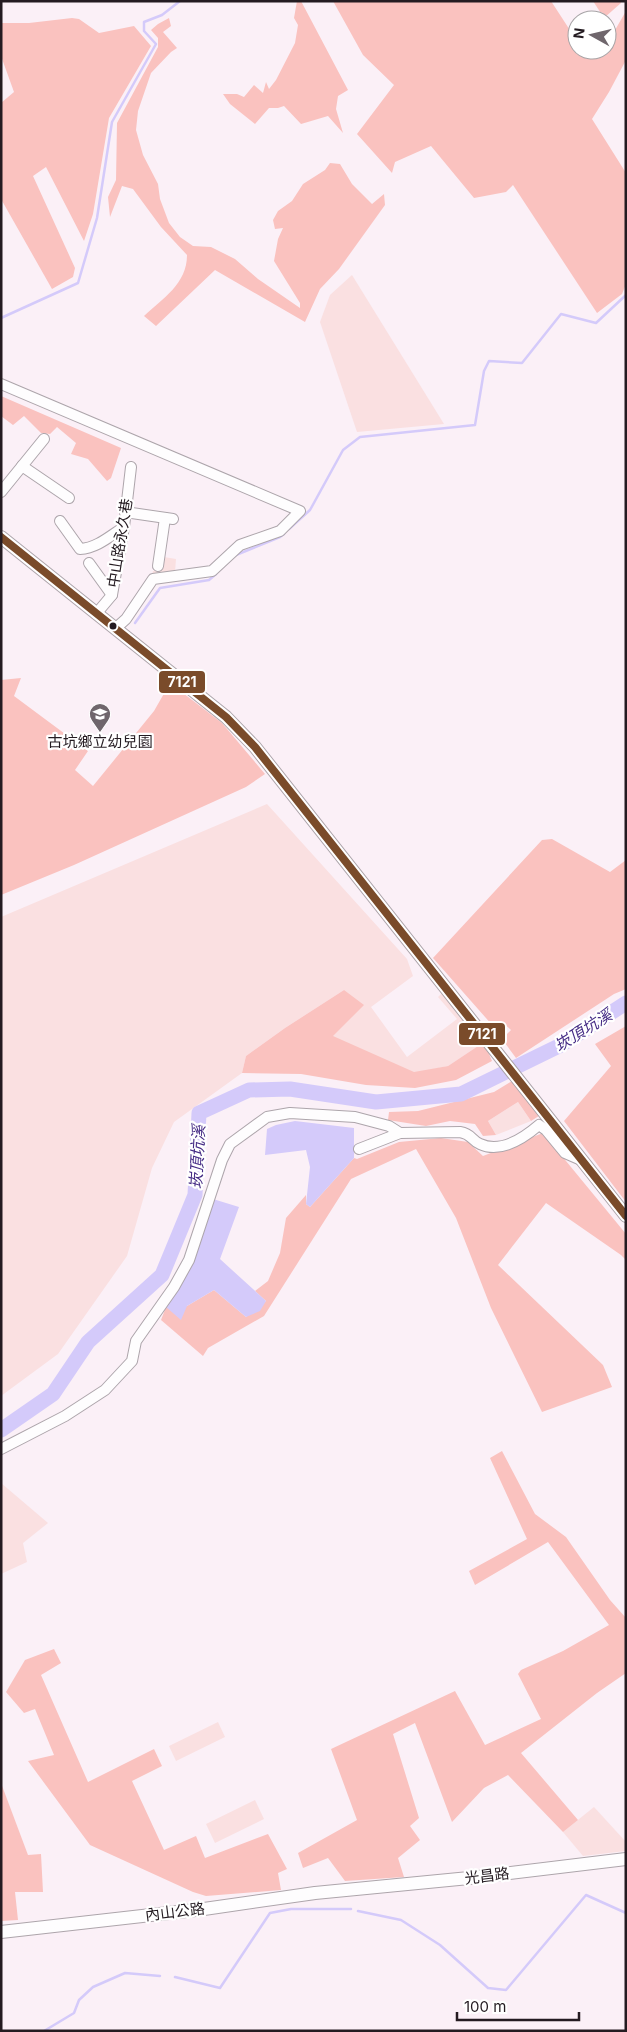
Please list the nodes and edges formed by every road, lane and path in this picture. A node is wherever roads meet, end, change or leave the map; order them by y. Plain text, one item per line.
1 (1, 384) edge
2 (44, 439) dead end
3 (22, 466) junction
4 (131, 467) dead end
5 (1, 492) edge
6 (69, 498) dead end
7 (125, 512) junction
8 (60, 521) dead end
9 (124, 527) junction
10 (1, 537) edge
11 (89, 562) dead end
12 (158, 566) dead end
13 (112, 595) junction
14 (96, 614) junction
15 (116, 628) junction
16 (400, 1133) junction
17 (359, 1149) dead end
18 (581, 1161) junction
19 (626, 1216) edge
20 (1, 1450) edge
21 (626, 1859) edge
22 (348, 1890) joint
23 (1, 1932) edge

1 - 15 street
2 - 3 street
3 - 5 street
3 - 6 street
4 - 7 street, 中山路永久巷
7 - 9 street, 中山路永久巷
7 - 12 street
8 - 9 street
9 - 13 street, 中山路永久巷
10 - 14 main road
11 - 13 street
13 - 14 street, 中山路永久巷
14 - 15 main road
15 - 18 main road
16 - 17 street
16 - 18 street
16 - 20 street
18 - 19 main road
21 - 22 main road, 光昌路
22 - 23 main road, 內山公路

